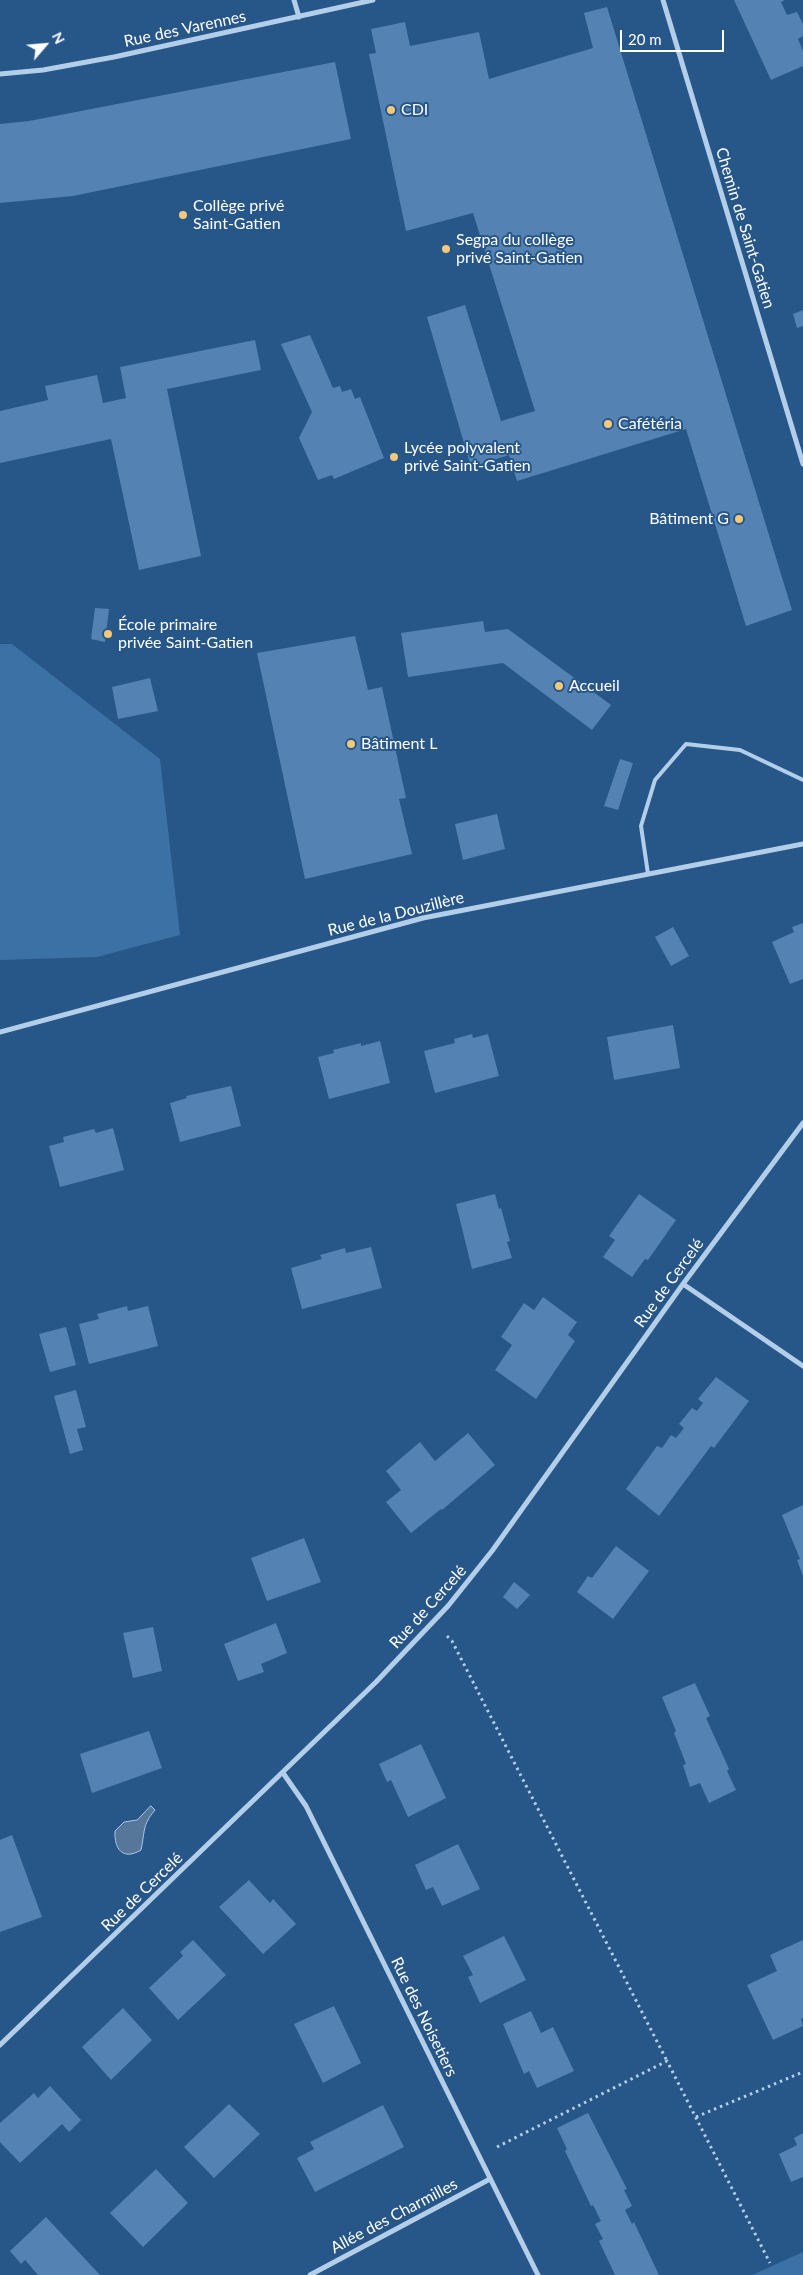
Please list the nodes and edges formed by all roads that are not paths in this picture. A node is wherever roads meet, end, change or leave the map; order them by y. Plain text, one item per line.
1 (294, 0) edge
2 (373, 0) edge
3 (663, 0) edge
4 (299, 17) junction
5 (0, 74) edge
6 (803, 464) edge
7 (803, 780) edge
8 (803, 844) edge
9 (648, 874) junction
10 (0, 1032) edge
11 (803, 1123) edge
12 (683, 1284) junction
13 (803, 1366) edge
14 (283, 1773) junction
15 (0, 2045) edge
16 (490, 2179) junction
17 (310, 2275) edge
18 (538, 2275) edge

1 - 4 street
2 - 4 street, Rue des Varennes
3 - 6 street, Chemin de Saint-Gatien
4 - 5 street, Rue des Varennes
7 - 9 lane
8 - 9 street, Rue de la Douzillère
9 - 10 street, Rue de la Douzillère
11 - 12 street, Rue de Cercelé
12 - 13 street
12 - 14 street, Rue de Cercelé
14 - 15 street, Rue de Cercelé
14 - 16 street, Rue des Noisetiers
16 - 17 street, Allée des Charmilles
16 - 18 street, Rue des Noisetiers

